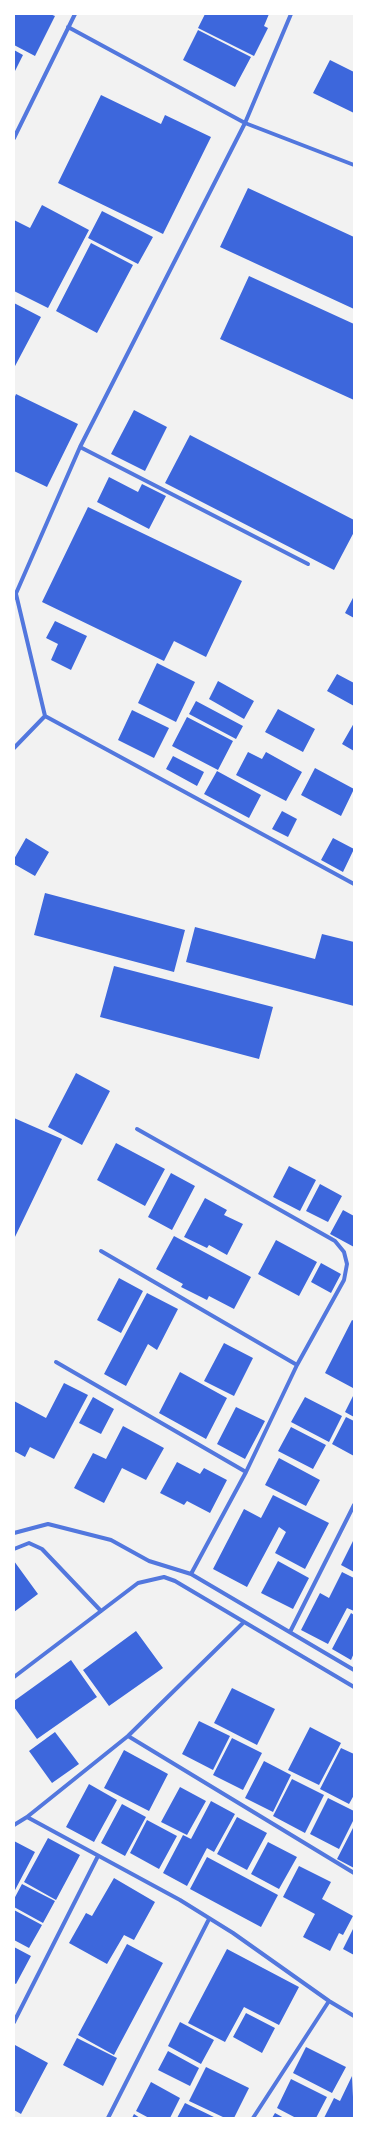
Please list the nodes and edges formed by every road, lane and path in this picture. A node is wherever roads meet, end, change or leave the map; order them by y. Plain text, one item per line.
1 (75, 14) edge
2 (291, 14) edge
3 (68, 27) junction
4 (246, 123) junction
5 (14, 138) edge
6 (354, 165) edge
7 (80, 447) junction
8 (308, 564) dead end
9 (15, 596) edge
10 (45, 716) junction
11 (14, 748) edge
12 (354, 884) edge
13 (137, 1129) dead end
14 (101, 1251) dead end
15 (56, 1362) dead end
16 (297, 1365) junction
17 (246, 1472) junction
18 (354, 1505) edge
19 (14, 1533) edge
20 (14, 1548) edge
21 (192, 1574) junction
22 (101, 1611) junction
23 (244, 1622) junction
24 (290, 1632) junction
25 (354, 1670) edge
26 (14, 1678) edge
27 (354, 1687) edge
28 (128, 1736) junction
29 (27, 1817) junction
30 (14, 1825) edge
31 (98, 1856) junction
32 (354, 1873) edge
33 (209, 1919) junction
34 (330, 2001) junction
35 (354, 2016) edge
36 (14, 2022) edge
37 (108, 2118) edge
38 (253, 2118) edge

1 - 3 street
2 - 4 street
3 - 4 street
3 - 5 street
4 - 6 street
4 - 7 street
7 - 8 street
7 - 9 street
9 - 10 street
10 - 11 street
10 - 12 street
13 - 16 street
14 - 16 street
15 - 17 street
16 - 17 street
17 - 21 street
18 - 24 street
19 - 21 street
20 - 22 street
21 - 24 street
22 - 23 street
22 - 26 street
23 - 27 street
23 - 28 street
24 - 25 street
28 - 29 street
28 - 32 street
29 - 30 street
29 - 31 street
31 - 33 street
31 - 36 street
33 - 34 street
33 - 37 street
34 - 35 street
34 - 38 street

